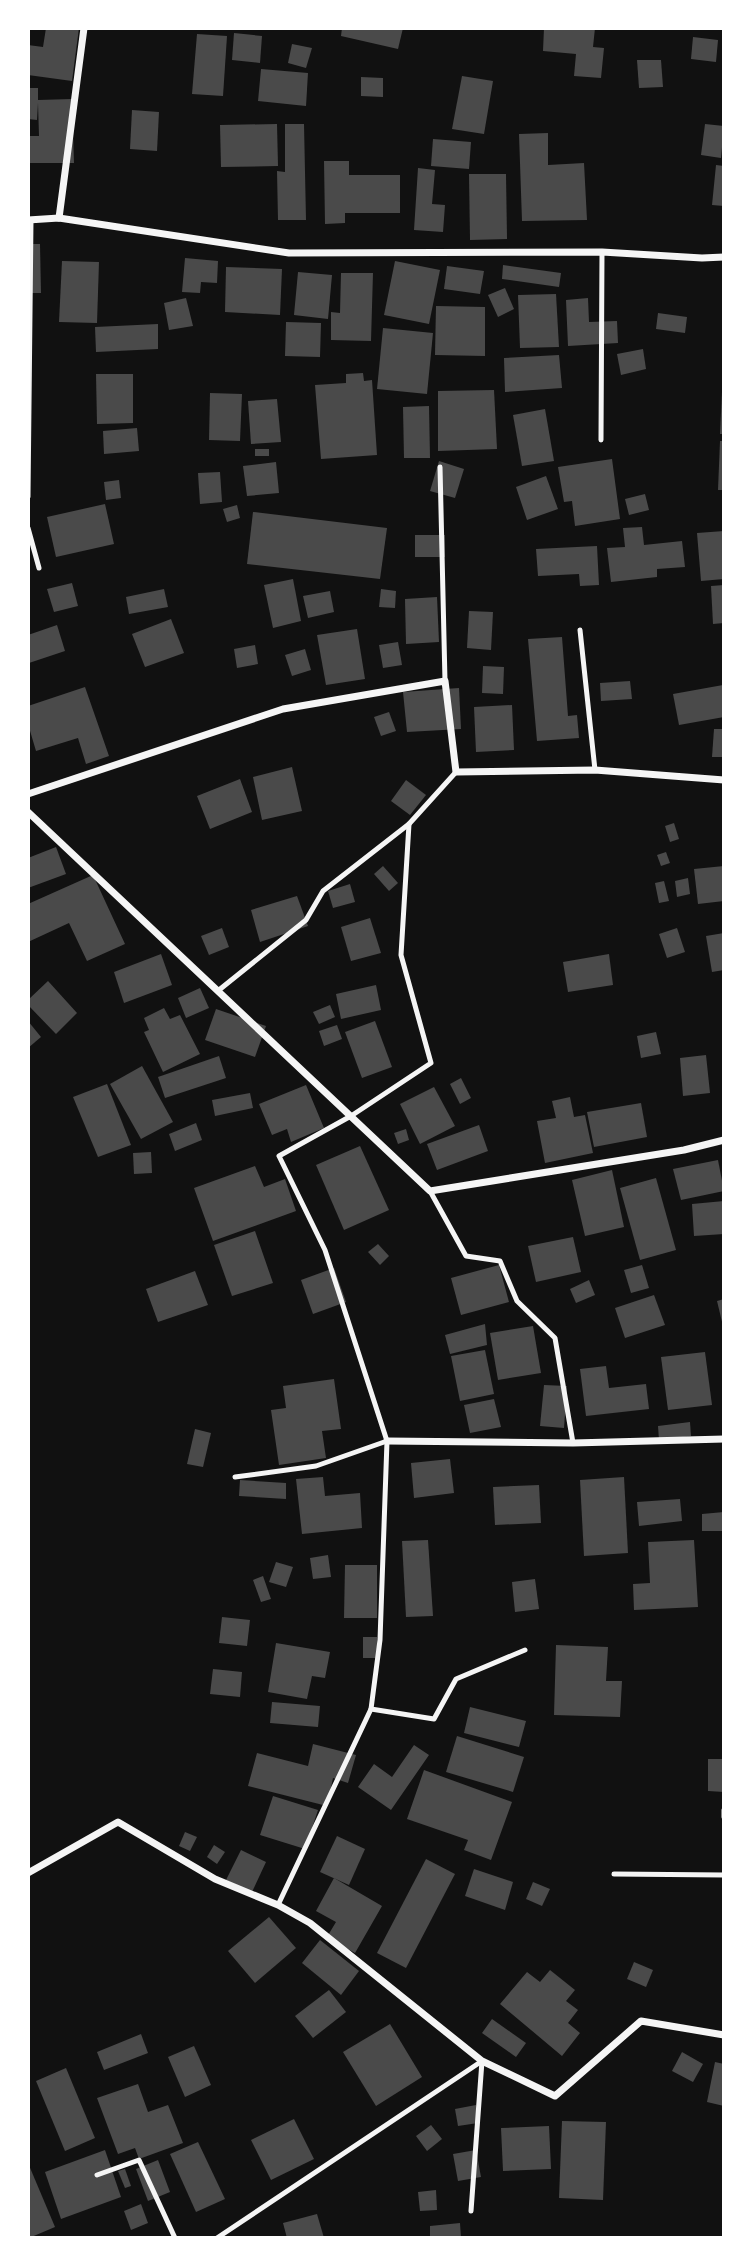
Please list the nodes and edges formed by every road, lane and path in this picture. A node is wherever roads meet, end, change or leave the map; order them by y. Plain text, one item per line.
1 (84, 28) edge
2 (60, 218) junction
3 (30, 220) edge
4 (602, 252) junction
5 (724, 257) edge
6 (601, 440) dead end
7 (440, 467) dead end
8 (28, 497) edge
9 (28, 528) edge
10 (40, 568) dead end
11 (580, 630) dead end
12 (445, 681) junction
13 (596, 769) junction
14 (456, 772) junction
15 (724, 780) edge
16 (28, 794) edge
17 (28, 812) edge
18 (409, 824) junction
19 (219, 990) junction
20 (351, 1116) junction
21 (724, 1140) edge
22 (430, 1191) junction
23 (724, 1439) edge
24 (387, 1441) junction
25 (573, 1443) junction
26 (235, 1477) dead end
27 (525, 1650) dead end
28 (371, 1709) junction
29 (724, 1810) edge
30 (724, 1817) edge
31 (28, 1873) edge
32 (614, 1874) dead end
33 (724, 1875) edge
34 (278, 1905) junction
35 (724, 2035) edge
36 (482, 2061) junction
37 (97, 2175) dead end
38 (471, 2211) dead end
39 (176, 2238) edge
40 (217, 2238) edge

1 - 2 street
2 - 3 street
2 - 4 street
3 - 8 lane
4 - 5 street
4 - 6 lane
7 - 12 lane
9 - 10 lane
11 - 13 lane
12 - 14 street
12 - 16 street
13 - 14 street
13 - 15 street
14 - 18 lane
17 - 19 street
18 - 19 lane
18 - 20 lane
19 - 20 street
20 - 22 street
20 - 24 lane
21 - 22 street
22 - 25 lane
23 - 25 street
24 - 25 street
24 - 26 lane
24 - 28 lane
27 - 28 lane
28 - 34 lane
29 - 30 lane
31 - 34 street
32 - 33 lane
34 - 36 street
35 - 36 street
36 - 38 lane
36 - 40 lane
37 - 39 lane

